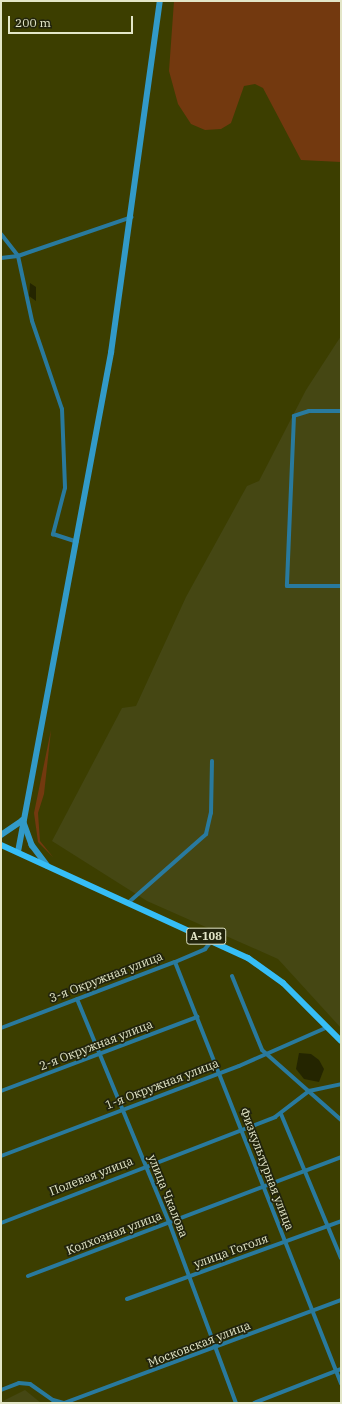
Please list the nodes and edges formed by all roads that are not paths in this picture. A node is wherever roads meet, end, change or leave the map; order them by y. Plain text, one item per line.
1 (160, 1) edge
2 (132, 217) junction
3 (1, 234) edge
4 (18, 256) junction
5 (1, 258) edge
6 (341, 411) edge
7 (78, 543) junction
8 (341, 586) edge
9 (212, 761) dead end
10 (23, 820) junction
11 (1, 835) edge
12 (1, 845) edge
13 (18, 852) junction
14 (48, 866) junction
15 (129, 902) junction
16 (213, 939) junction
17 (175, 962) junction
18 (232, 976) dead end
19 (77, 999) junction
20 (197, 1017) junction
21 (328, 1027) junction
22 (1, 1028) edge
23 (341, 1041) edge
24 (268, 1053) junction
25 (101, 1054) junction
26 (219, 1073) junction
27 (341, 1084) edge
28 (1, 1091) edge
29 (309, 1091) junction
30 (124, 1110) junction
31 (281, 1114) junction
32 (341, 1120) edge
33 (240, 1130) junction
34 (1, 1156) edge
35 (341, 1158) edge
36 (145, 1166) junction
37 (306, 1170) junction
38 (264, 1187) junction
39 (341, 1221) edge
40 (169, 1222) junction
41 (1, 1223) edge
42 (329, 1226) junction
43 (284, 1242) junction
44 (341, 1258) edge
45 (28, 1276) dead end
46 (189, 1277) junction
47 (127, 1299) dead end
48 (341, 1300) edge
49 (312, 1312) junction
50 (216, 1349) junction
51 (341, 1369) edge
52 (336, 1371) junction
53 (341, 1383) edge
54 (1, 1390) edge
55 (64, 1403) edge
56 (236, 1403) edge
57 (254, 1403) edge

1 - 2 main road
2 - 4 street
2 - 7 main road
3 - 4 street
4 - 5 street
4 - 7 street
6 - 8 street
7 - 10 main road
9 - 15 street
10 - 11 main road
10 - 13 main road
10 - 14 main road
12 - 13 highway, А-108
13 - 14 highway, А-108
14 - 15 highway, А-108
15 - 16 highway, А-108
16 - 17 street, 3-я Окружная улица
16 - 21 highway, А-108
17 - 19 street, 3-я Окружная улица
17 - 20 street, Физкультурная улица
18 - 24 street
19 - 22 street, 3-я Окружная улица
19 - 25 street, улица Чкалова
20 - 25 street, 2-я Окружная улица
20 - 26 street, Физкультурная улица
21 - 23 highway, А-108
21 - 24 street, 1-я Окружная улица
24 - 26 street, 1-я Окружная улица
24 - 29 street
25 - 28 street, 2-я Окружная улица
25 - 30 street, улица Чкалова
26 - 30 street, 1-я Окружная улица
26 - 33 street, Физкультурная улица
27 - 29 street, Полевая улица
29 - 31 street, Полевая улица
29 - 32 street
30 - 34 street, 1-я Окружная улица
30 - 36 street, улица Чкалова
31 - 33 street, Полевая улица
31 - 37 street
33 - 36 street, Полевая улица
33 - 38 street, Физкультурная улица
35 - 37 street, Колхозная улица
36 - 40 street, улица Чкалова
36 - 41 street, Полевая улица
37 - 38 street, Колхозная улица
37 - 42 street
38 - 40 street, Колхозная улица
38 - 43 street, Физкультурная улица
39 - 42 street, улица Гоголя
40 - 45 street, Колхозная улица
40 - 46 street, улица Чкалова
42 - 43 street, улица Гоголя
42 - 44 street
43 - 46 street, улица Гоголя
43 - 49 street, Физкультурная улица
46 - 47 street, улица Гоголя
46 - 50 street, улица Чкалова
48 - 49 street, Московская улица
49 - 50 street, Московская улица
49 - 52 street, Физкультурная улица
50 - 55 street, Московская улица
50 - 56 street, улица Чкалова
51 - 52 street
52 - 53 street, Физкультурная улица
52 - 57 street
54 - 55 street, Московская улица

